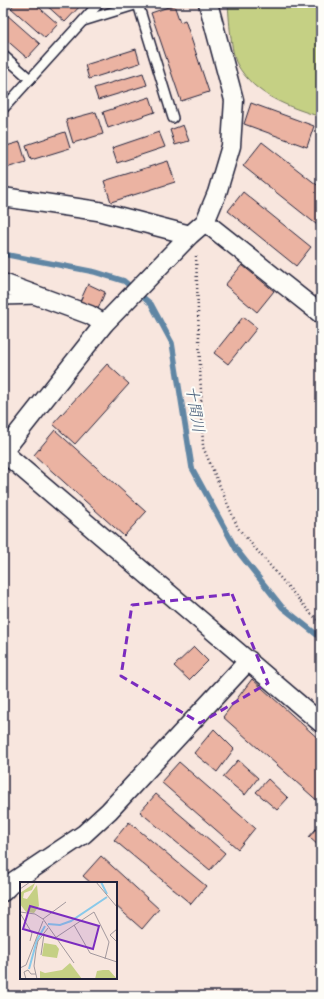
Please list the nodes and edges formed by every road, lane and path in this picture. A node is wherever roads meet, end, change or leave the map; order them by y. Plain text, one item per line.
1 (99, 3) edge
2 (208, 3) edge
3 (83, 21) junction
4 (3, 55) edge
5 (30, 79) junction
6 (3, 109) edge
7 (173, 118) dead end
8 (3, 197) edge
9 (205, 222) junction
10 (190, 235) junction
11 (3, 283) edge
12 (42, 299) junction
13 (3, 300) edge
14 (321, 314) edge
15 (104, 324) junction
16 (3, 452) edge
17 (321, 622) edge
18 (248, 660) junction
19 (321, 723) edge
20 (3, 892) edge

1 - 3 lane
2 - 9 street
3 - 5 lane
3 - 7 lane
4 - 5 lane
5 - 6 lane
8 - 10 street
9 - 10 street
9 - 14 street
10 - 15 street
10 - 17 path
11 - 12 street
12 - 13 lane
12 - 15 street
15 - 16 street
16 - 18 street
18 - 19 street
18 - 20 street

